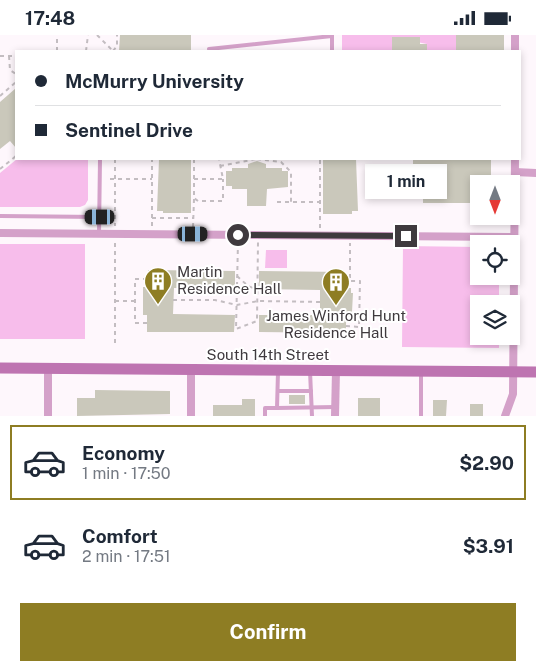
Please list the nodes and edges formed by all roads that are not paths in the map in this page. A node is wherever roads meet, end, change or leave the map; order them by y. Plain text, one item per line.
1 (515, 35) edge
2 (332, 36) edge
3 (210, 49) dead end
4 (332, 50) edge
5 (515, 50) edge
6 (100, 160) edge
7 (515, 160) edge
8 (515, 172) junction
9 (536, 173) edge
10 (0, 216) edge
11 (100, 217) junction
12 (0, 233) edge
13 (99, 233) junction
14 (514, 235) edge
15 (470, 236) edge
16 (514, 285) edge
17 (0, 368) edge
18 (48, 368) junction
19 (191, 369) junction
20 (278, 371) junction
21 (310, 371) junction
22 (336, 371) junction
23 (421, 371) junction
24 (514, 372) junction
25 (536, 372) edge
26 (278, 391) junction
27 (311, 391) junction
28 (336, 407) junction
29 (277, 408) junction
30 (311, 408) junction
31 (48, 416) edge
32 (191, 416) edge
33 (265, 416) edge
34 (312, 416) edge
35 (336, 416) edge
36 (421, 416) edge
37 (506, 416) edge

1 - 5 street
2 - 3 lane
2 - 4 lane
6 - 11 lane
7 - 8 street
8 - 9 street
8 - 14 street
10 - 11 lane
11 - 13 lane
12 - 13 street
13 - 15 street
16 - 24 street
17 - 18 main road, South 14th Street
18 - 19 main road, South 14th Street
18 - 31 street
19 - 20 main road, South 14th Street
19 - 32 street
20 - 21 main road, South 14th Street
20 - 26 lane
21 - 22 main road, South 14th Street
21 - 27 lane
22 - 23 main road, South 14th Street
22 - 28 street
23 - 24 main road, South 14th Street
23 - 36 lane
24 - 25 main road, South 14th Street
24 - 37 street
26 - 27 lane
26 - 29 lane
27 - 30 lane
28 - 30 lane
28 - 35 street
29 - 30 lane
29 - 33 lane
30 - 34 lane

